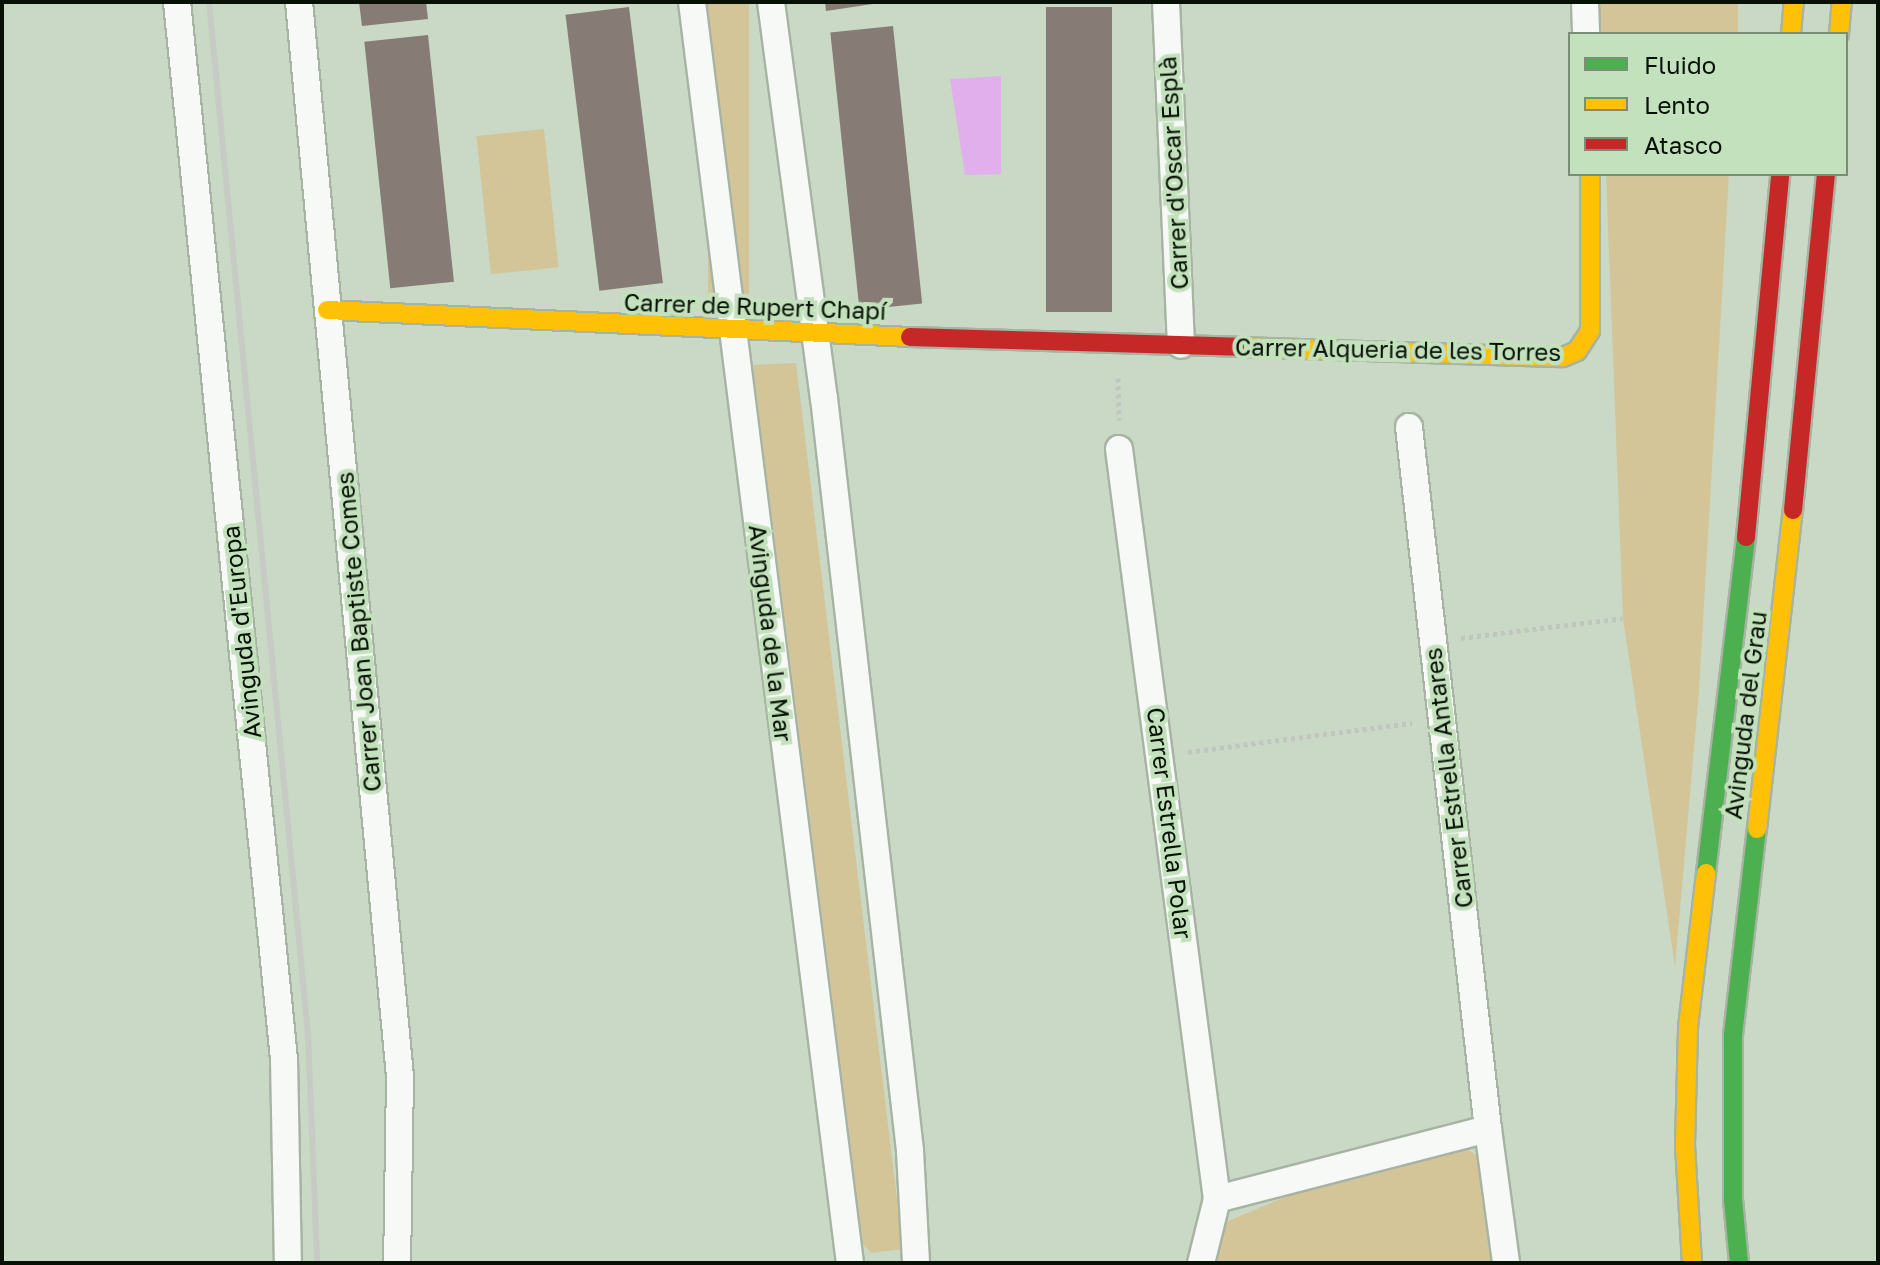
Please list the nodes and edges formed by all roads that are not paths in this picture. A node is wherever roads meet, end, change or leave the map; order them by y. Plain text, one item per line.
1 (177, 2) edge
2 (299, 2) edge
3 (692, 2) edge
4 (771, 2) edge
5 (1166, 2) edge
6 (1585, 2) edge
7 (1794, 2) edge
8 (1842, 2) edge
9 (1586, 32) edge
10 (1791, 32) edge
11 (1839, 32) edge
12 (1590, 176) edge
13 (1780, 176) edge
14 (1826, 176) edge
15 (327, 310) junction
16 (732, 331) junction
17 (815, 333) junction
18 (1181, 345) junction
19 (1409, 427) dead end
20 (1119, 449) road end
21 (1488, 1129) junction
22 (1217, 1199) junction
23 (288, 1263) edge
24 (397, 1263) edge
25 (850, 1263) edge
26 (916, 1263) edge
27 (1201, 1263) edge
28 (1506, 1263) edge
29 (1692, 1263) edge
30 (1739, 1263) edge

1 - 23 street, Avinguda d'Europa
2 - 15 street, Carrer Joan Baptiste Comes
3 - 16 street, Avinguda de la Mar
4 - 17 street
5 - 18 street, Carrer d'Oscar Esplà
6 - 9 street
7 - 10 main road
8 - 11 main road
12 - 18 main road, Carrer Alqueria de les Torres
13 - 29 main road, Avinguda del Grau
14 - 30 main road, Avinguda del Grau
15 - 16 main road, Carrer de Rupert Chapí
15 - 24 street, Carrer Joan Baptiste Comes
16 - 17 main road, Carrer de Rupert Chapí
16 - 25 street, Avinguda de la Mar
17 - 18 main road, Carrer de Rupert Chapí
17 - 26 street
19 - 21 street, Carrer Estrella Antares
20 - 22 street, Carrer Estrella Polar
21 - 22 street
21 - 28 street
22 - 27 street, Carrer Estrella Polar

